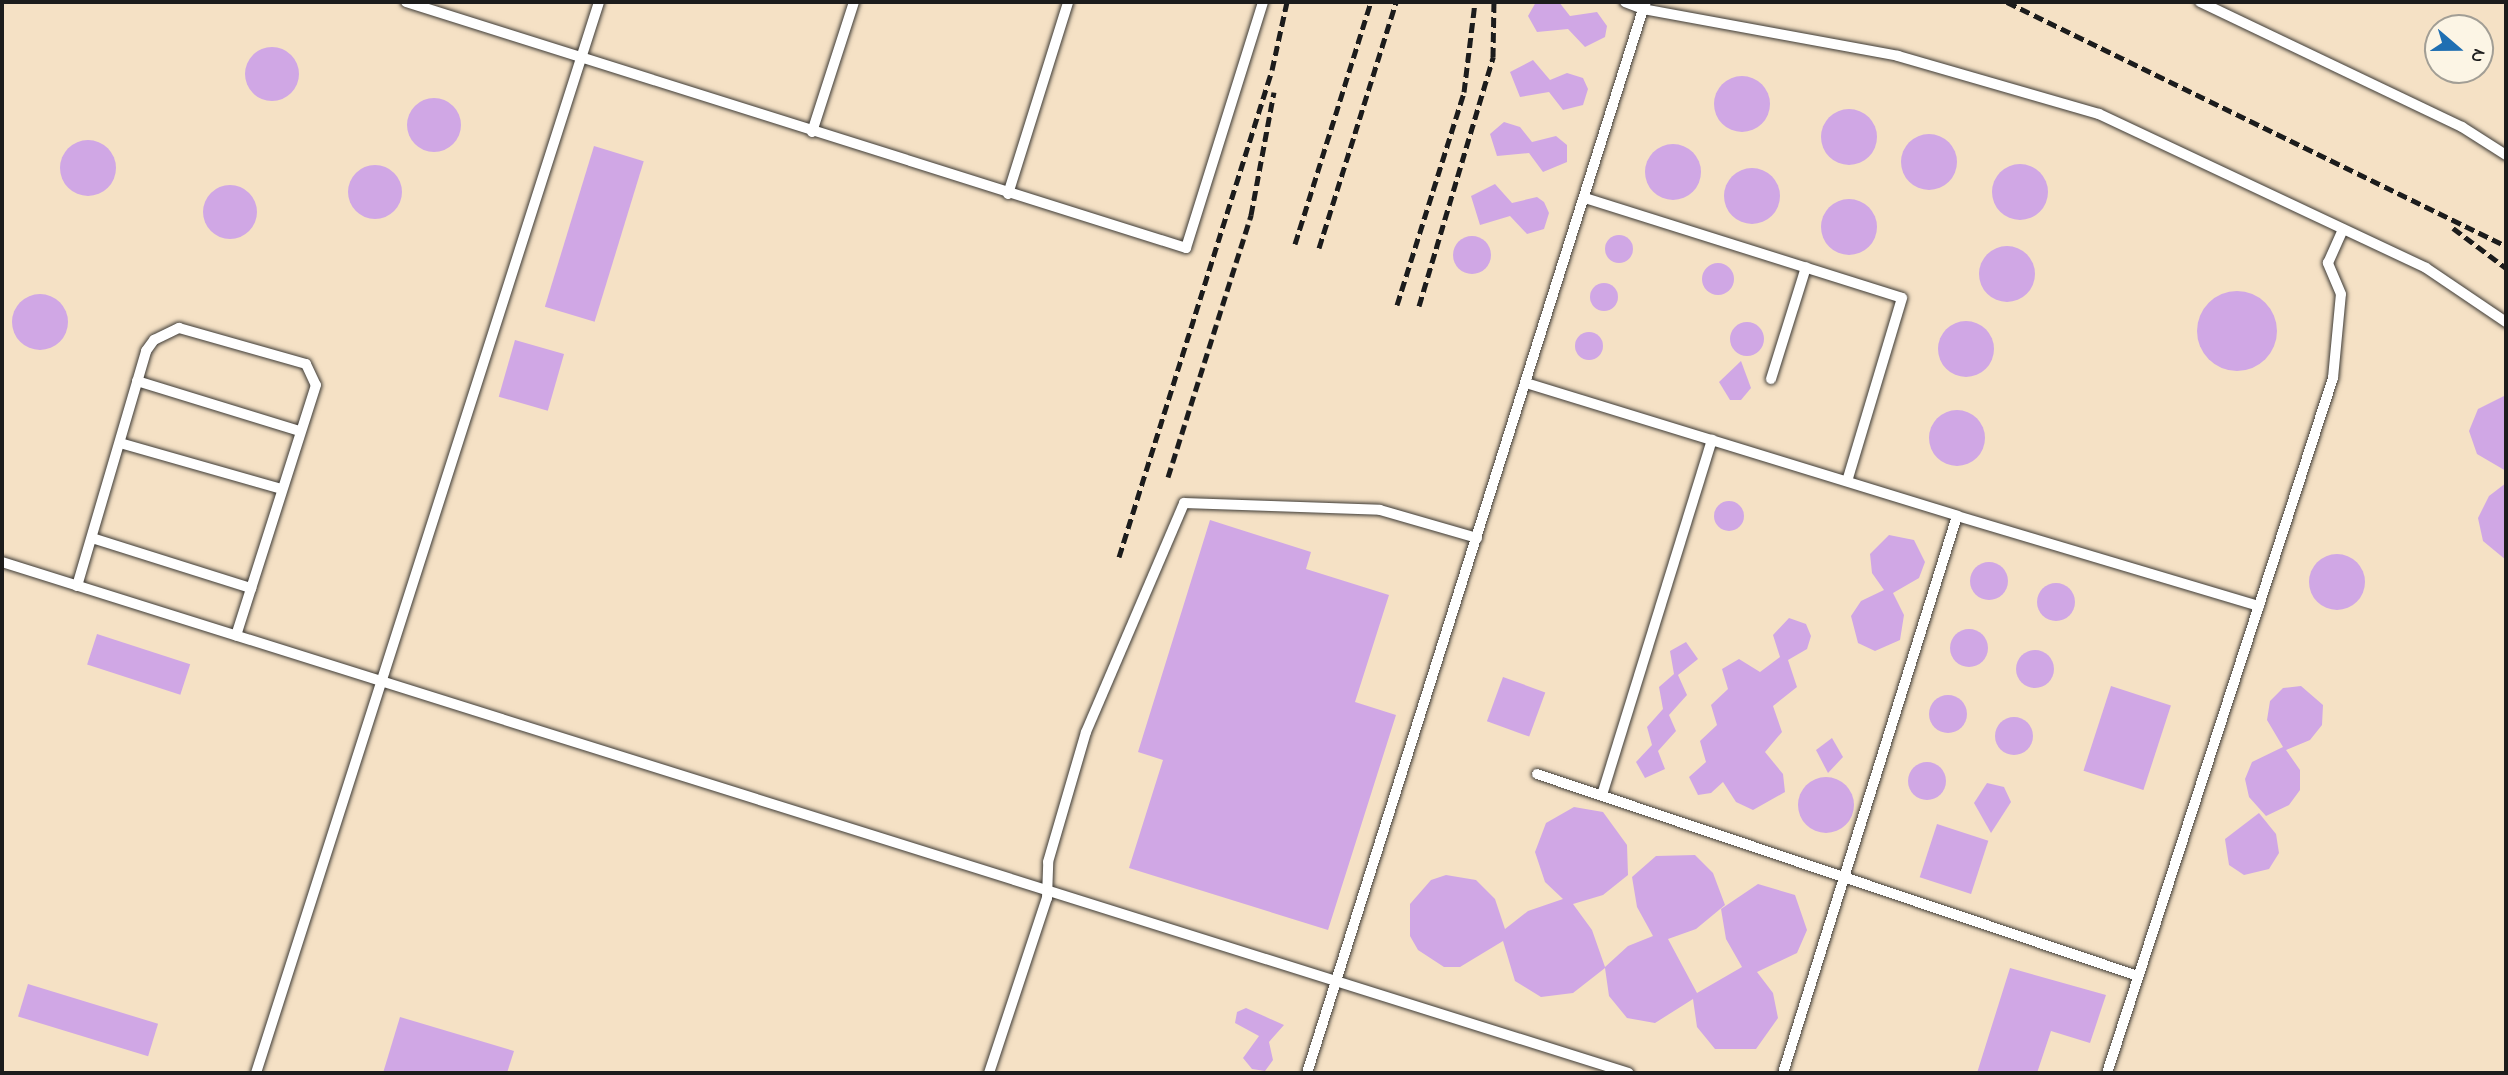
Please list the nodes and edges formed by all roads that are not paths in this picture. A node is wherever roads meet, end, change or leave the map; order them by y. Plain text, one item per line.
1 (406, 2) edge
2 (599, 2) edge
3 (854, 2) edge
4 (1068, 2) edge
5 (1263, 2) edge
6 (1625, 2) edge
7 (2200, 2) edge
8 (1645, 5) edge
9 (2213, 5) edge
10 (581, 58) junction
11 (812, 132) junction
12 (2506, 155) edge
13 (1008, 194) junction
14 (1585, 198) junction
15 (2343, 229) junction
16 (1805, 267) junction
17 (2506, 322) edge
18 (1771, 379) dead end
19 (137, 381) junction
20 (1526, 383) junction
21 (300, 431) junction
22 (1712, 440) junction
23 (120, 443) junction
24 (1847, 481) junction
25 (282, 489) junction
26 (1957, 516) junction
27 (92, 538) junction
28 (1477, 538) junction
29 (2, 562) edge
30 (78, 586) junction
31 (251, 588) junction
32 (2259, 606) junction
33 (236, 636) junction
34 (381, 682) junction
35 (1537, 774) dead end
36 (1602, 795) junction
37 (1844, 875) junction
38 (1047, 893) junction
39 (2138, 976) junction
40 (1335, 983) junction
41 (256, 1073) edge
42 (989, 1073) edge
43 (1307, 1073) edge
44 (1629, 1073) edge
45 (1783, 1073) edge
46 (2107, 1073) edge

1 - 10 lane
2 - 10 lane
3 - 11 lane
4 - 13 lane
5 - 13 lane
6 - 8 lane
7 - 9 lane
8 - 14 lane
8 - 15 lane
9 - 12 lane
10 - 11 lane
10 - 34 lane
11 - 13 lane
14 - 16 lane
14 - 20 lane
15 - 17 lane
15 - 32 lane
16 - 18 lane
16 - 24 lane
19 - 21 lane
19 - 21 lane
19 - 23 lane
20 - 22 lane
20 - 28 lane
21 - 25 lane
22 - 24 lane
22 - 36 lane
23 - 25 lane
23 - 27 lane
24 - 26 lane
25 - 31 lane
26 - 32 lane
26 - 37 lane
27 - 30 lane
27 - 31 lane
28 - 38 lane
28 - 40 lane
29 - 30 lane
30 - 33 lane
31 - 33 lane
32 - 39 lane
33 - 34 lane
34 - 38 lane
34 - 41 lane
35 - 36 lane
36 - 37 lane
37 - 39 lane
37 - 45 lane
38 - 40 lane
38 - 42 lane
39 - 46 lane
40 - 43 lane
40 - 44 lane

